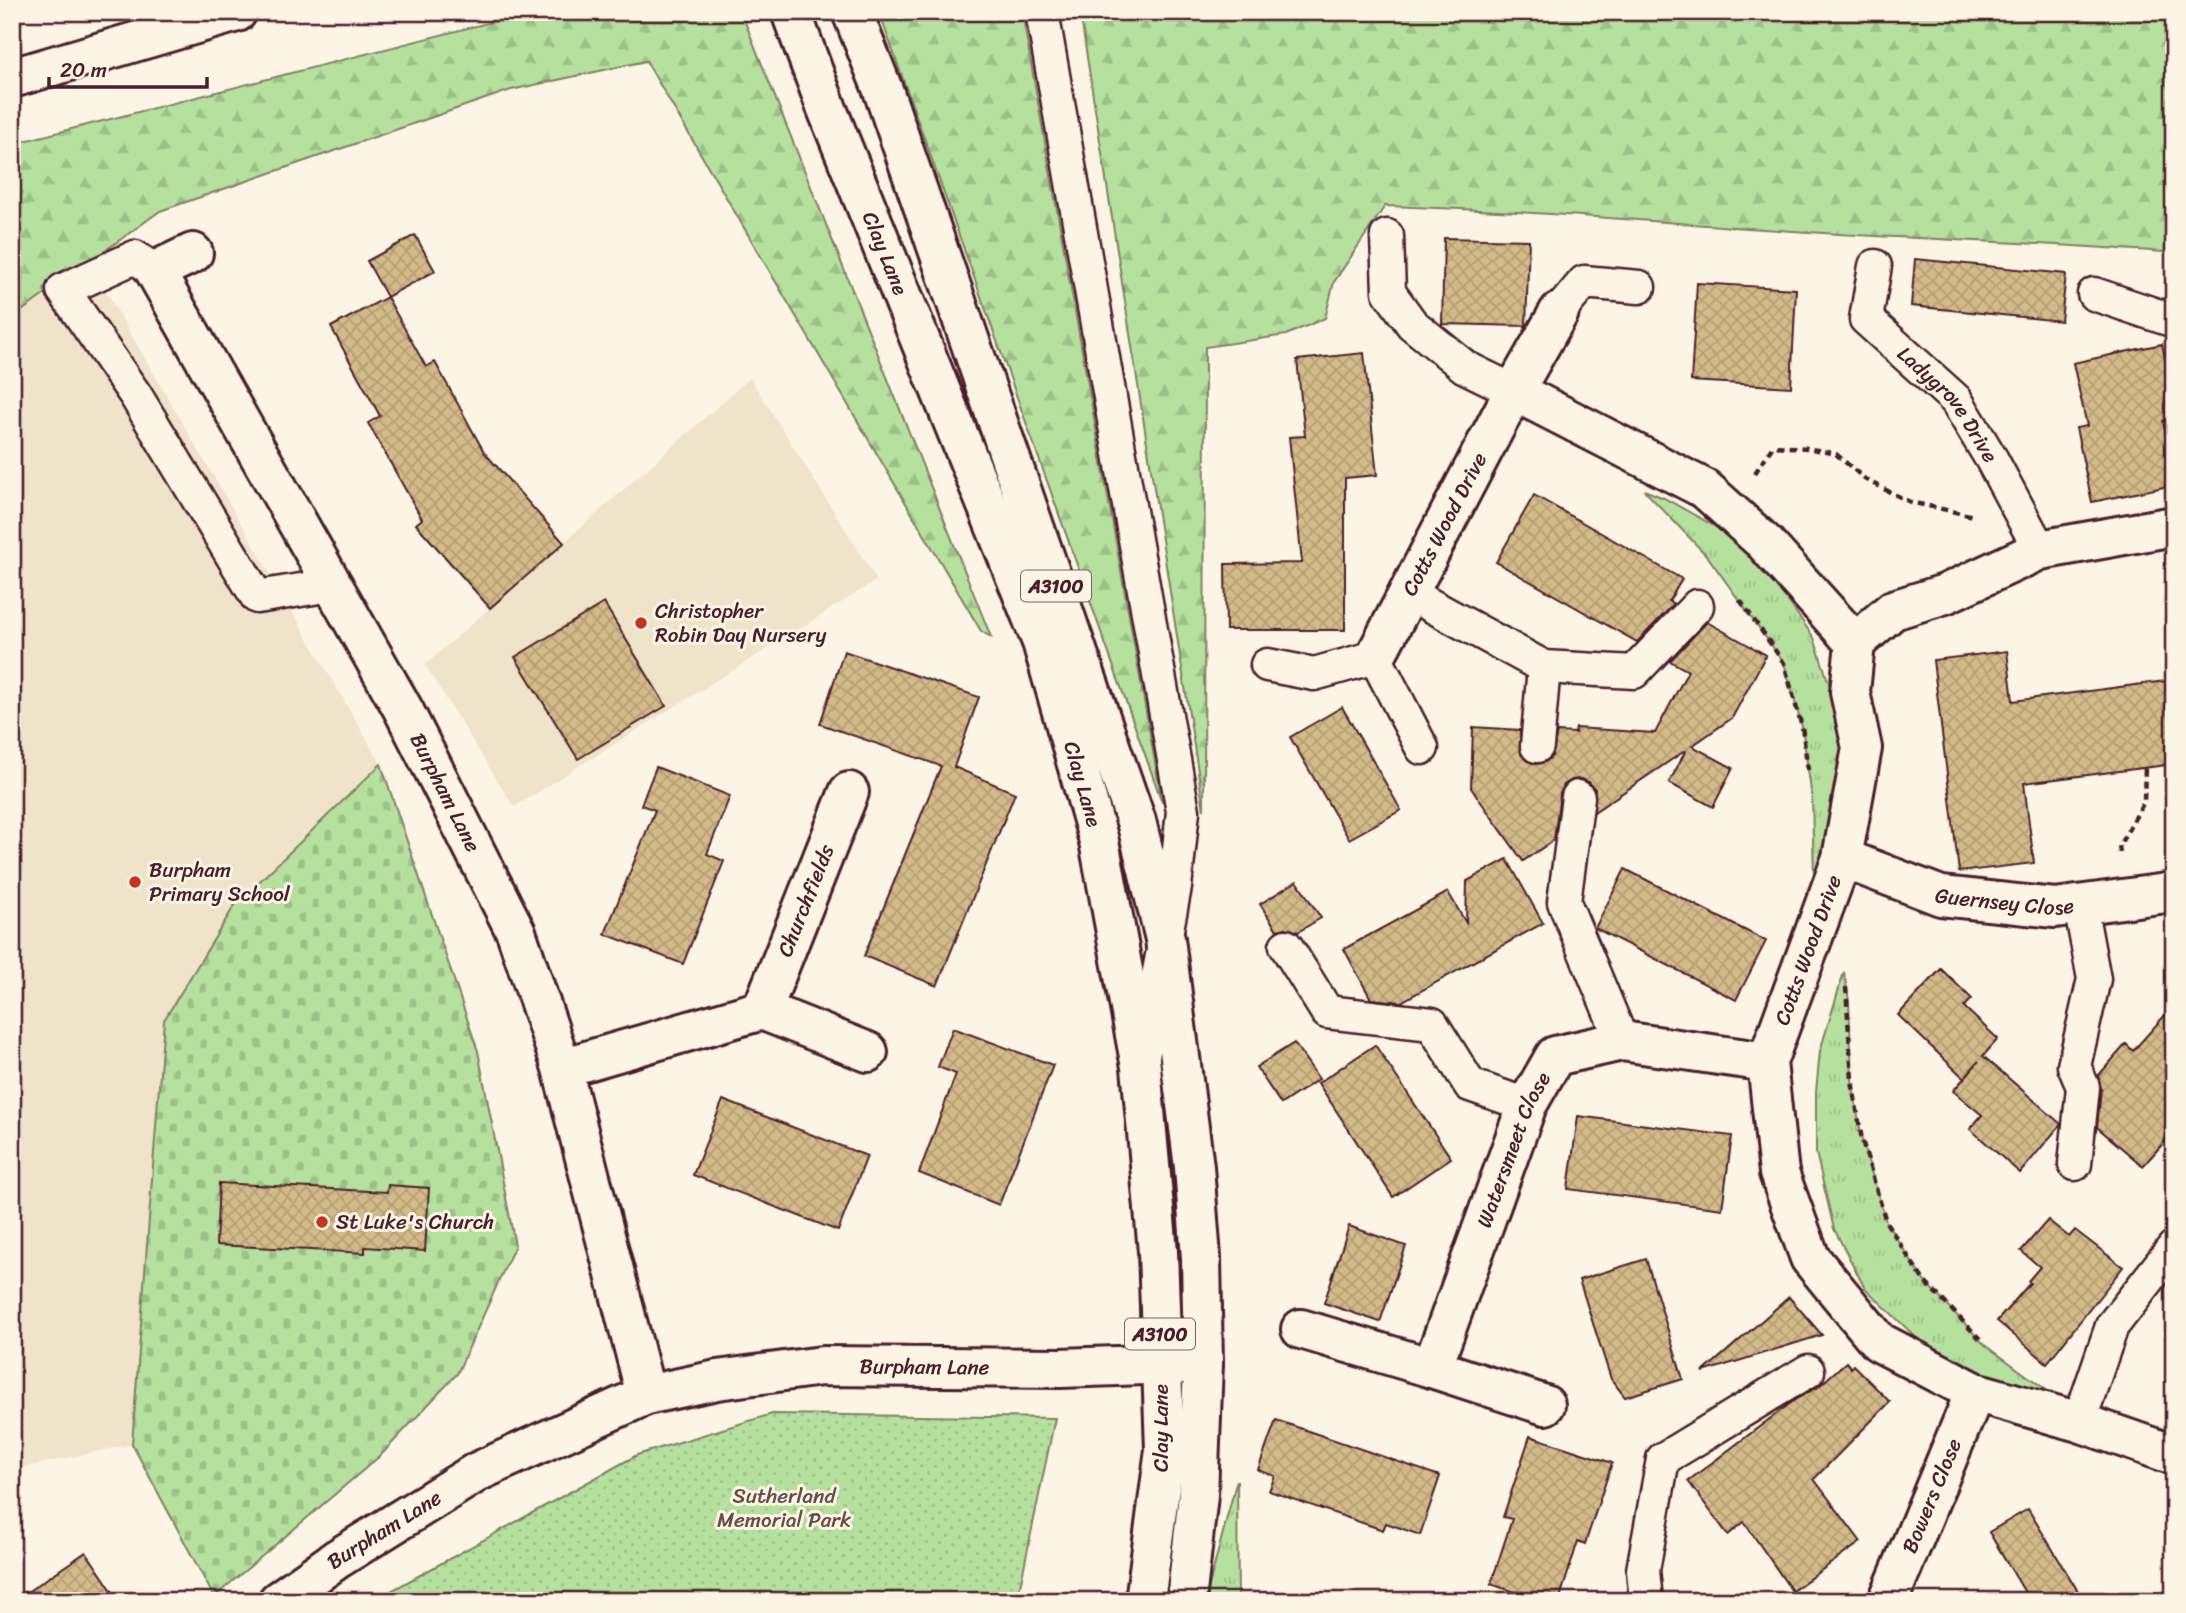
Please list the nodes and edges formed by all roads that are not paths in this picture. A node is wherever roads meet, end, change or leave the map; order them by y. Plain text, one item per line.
1 (237, 12) edge
2 (791, 12) edge
3 (852, 12) edge
4 (1042, 12) edge
5 (12, 78) edge
6 (1387, 236) dead end
7 (192, 253) dead end
8 (1875, 266) dead end
9 (155, 271) junction
10 (1639, 287) dead end
11 (2094, 293) dead end
12 (1559, 312) joint
13 (2174, 321) edge
14 (1514, 391) junction
15 (2174, 526) edge
16 (2040, 550) junction
17 (332, 585) junction
18 (1408, 593) junction
19 (1697, 606) dead end
20 (1855, 643) junction
21 (1375, 657) junction
22 (1267, 665) dead end
23 (1545, 667) junction
24 (1536, 746) dead end
25 (1422, 748) dead end
26 (849, 792) dead end
27 (1578, 797) dead end
28 (1842, 858) junction
29 (2174, 892) edge
30 (2080, 905) junction
31 (1165, 939) junction
32 (1286, 946) dead end
33 (762, 1010) junction
34 (1622, 1041) junction
35 (868, 1052) dead end
36 (1767, 1062) junction
37 (1141, 1067) junction
38 (562, 1068) junction
39 (1527, 1105) junction
40 (2075, 1164) dead end
41 (2174, 1247) edge
42 (1301, 1329) dead end
43 (1203, 1363) junction
44 (1161, 1364) junction
45 (1432, 1368) junction
46 (1808, 1371) dead end
47 (1975, 1392) junction
48 (646, 1395) junction
49 (1545, 1405) dead end
50 (2079, 1422) junction
51 (2174, 1455) edge
52 (278, 1601) edge
53 (1144, 1601) edge
54 (1186, 1601) edge
55 (1646, 1601) edge
56 (1888, 1601) edge

1 - 5 main road
2 - 37 main road, Clay Lane / A3100
3 - 31 main road, Clay Lane / A3100
4 - 31 lane
6 - 14 lane
7 - 9 main road
8 - 16 lane, Ladygrove Drive
9 - 17 main road, Burpham Lane
9 - 17 lane
10 - 12 lane
11 - 13 lane
12 - 14 main road, Cotts Wood Drive
14 - 18 main road, Cotts Wood Drive
14 - 20 main road
15 - 16 main road
16 - 20 main road
17 - 38 main road, Burpham Lane
18 - 21 main road, Cotts Wood Drive
18 - 23 lane
19 - 23 lane
20 - 28 main road, Cotts Wood Drive
21 - 22 lane
21 - 25 lane
23 - 24 lane
26 - 33 main road, Churchfields
27 - 34 lane
28 - 30 main road, Guernsey Close
28 - 36 main road, Cotts Wood Drive
29 - 30 main road, Guernsey Close
30 - 40 lane
31 - 37 lane
31 - 43 main road, Clay Lane / A3100
32 - 39 lane
33 - 35 main road
33 - 38 main road
34 - 36 main road, Watersmeet Close
34 - 39 main road, Watersmeet Close
36 - 47 main road, Cotts Wood Drive
37 - 44 main road, Clay Lane / A3100
38 - 48 main road, Burpham Lane
39 - 45 main road, Watersmeet Close
41 - 50 lane
42 - 45 main road
43 - 44 main road, Burpham Lane
43 - 54 main road, Clay Lane / A3100
44 - 48 main road, Burpham Lane
44 - 53 main road, Clay Lane / A3100
45 - 49 main road
46 - 55 lane
47 - 50 main road, Cotts Wood Drive
47 - 56 main road, Bowers Close
48 - 52 main road, Burpham Lane
50 - 51 main road, Cotts Wood Drive

